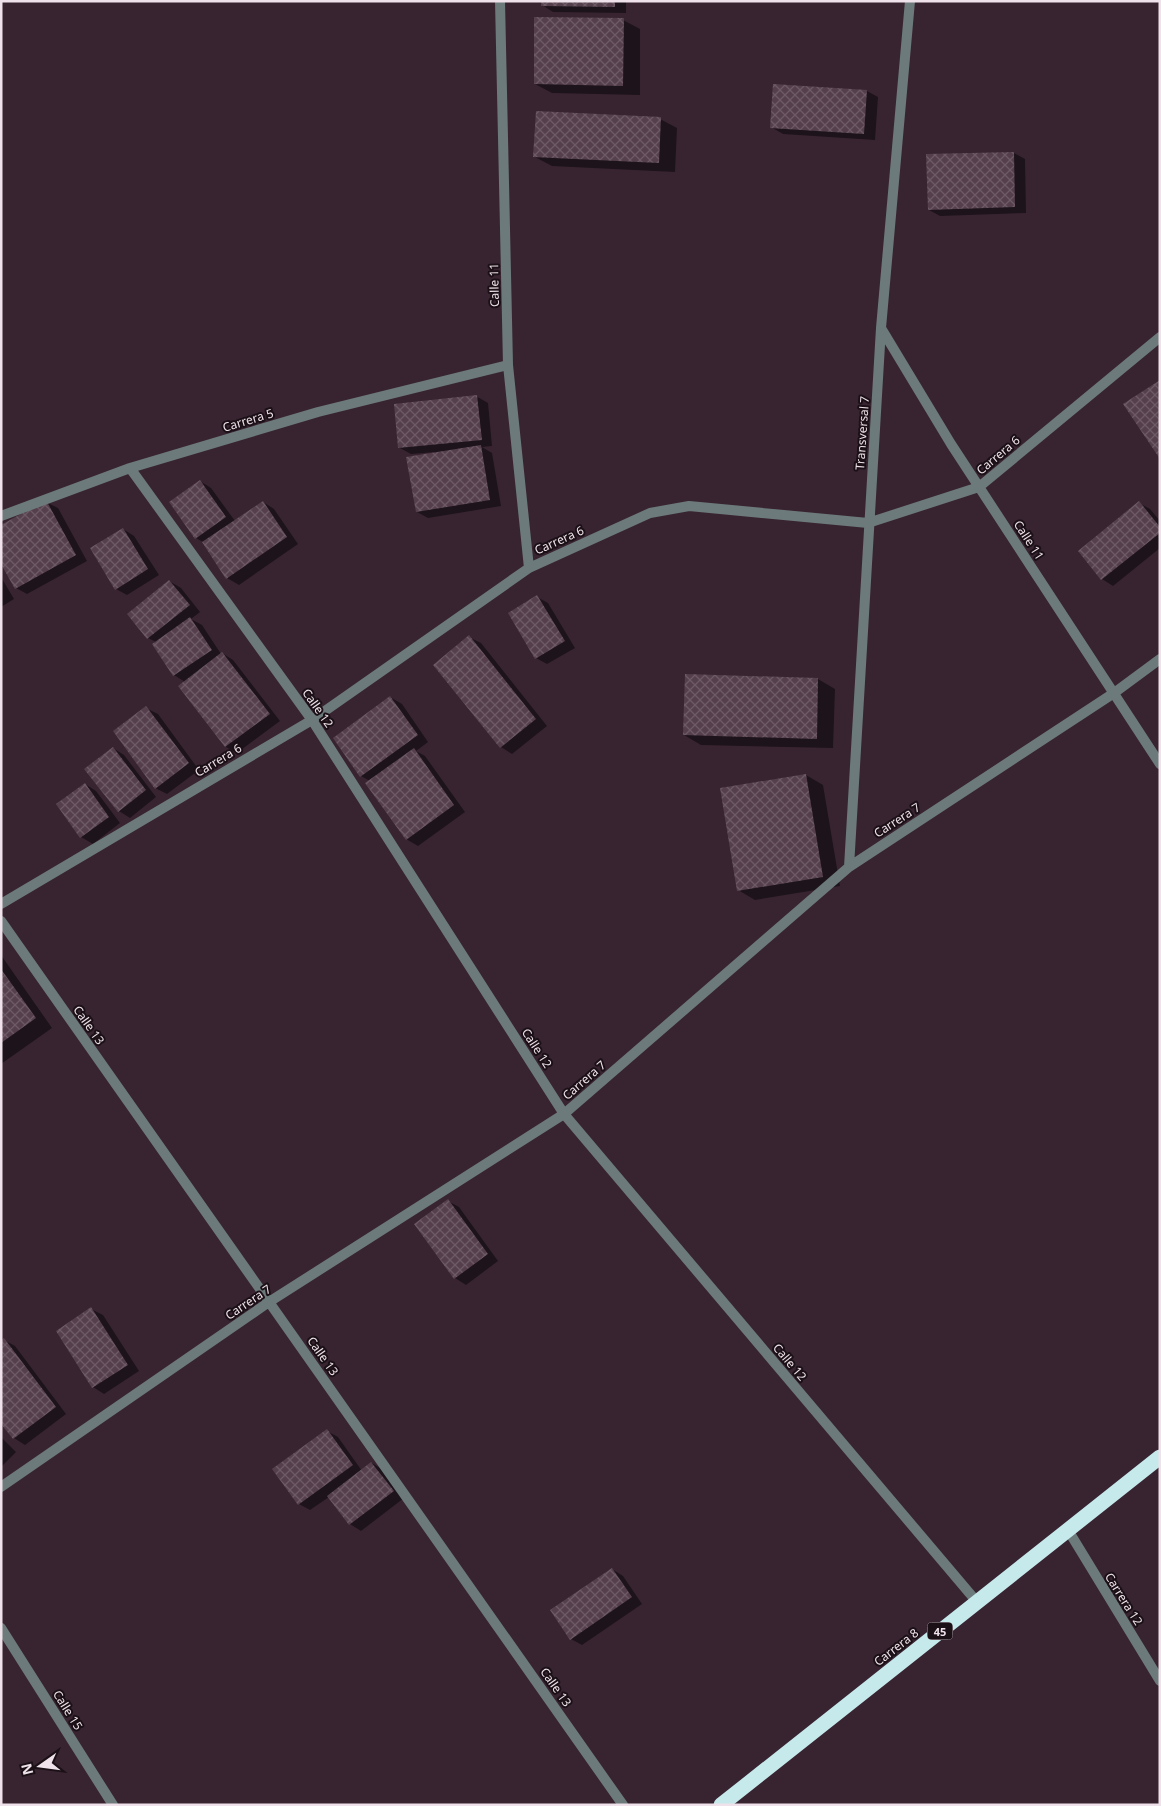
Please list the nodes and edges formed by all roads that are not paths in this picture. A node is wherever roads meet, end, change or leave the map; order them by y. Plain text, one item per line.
1 (500, 1) edge
2 (910, 1) edge
3 (881, 328) junction
4 (1160, 337) edge
5 (508, 365) junction
6 (130, 468) junction
7 (979, 487) junction
8 (1, 516) edge
9 (868, 523) junction
10 (529, 568) junction
11 (1160, 659) edge
12 (1114, 693) junction
13 (312, 720) junction
14 (1160, 764) edge
15 (849, 867) junction
16 (1, 904) edge
17 (1, 921) edge
18 (564, 1114) junction
19 (269, 1302) junction
20 (1160, 1458) edge
21 (1, 1487) edge
22 (1068, 1530) junction
23 (977, 1602) junction
24 (1, 1628) edge
25 (1160, 1680) edge
26 (113, 1805) edge
27 (623, 1805) edge
28 (720, 1805) edge

1 - 5 street, Calle 11
2 - 3 street, Transversal 7
3 - 7 street, Calle 11
3 - 9 street, Transversal 7
4 - 7 street, Carrera 6
5 - 6 street, Carrera 5
5 - 10 street, Calle 11
6 - 8 street, Carrera 5
6 - 13 street, Calle 12
7 - 9 street, Carrera 6
7 - 12 street, Calle 11
9 - 10 street, Carrera 6
9 - 15 street, Transversal 7
10 - 13 street, Carrera 6
11 - 12 street, Carrera 7
12 - 14 street, Calle 11
12 - 15 street, Carrera 7
13 - 16 street, Carrera 6
13 - 18 street, Calle 12
15 - 18 street, Carrera 7
17 - 19 street, Calle 13
18 - 19 street, Carrera 7
18 - 23 street, Calle 12
19 - 21 street, Carrera 7
19 - 27 street, Calle 13
20 - 22 highway, Carrera 8 / 45
22 - 23 highway, Carrera 8 / 45
22 - 25 street, Carrera 12
23 - 28 highway, Carrera 8 / 45
24 - 26 street, Calle 15

